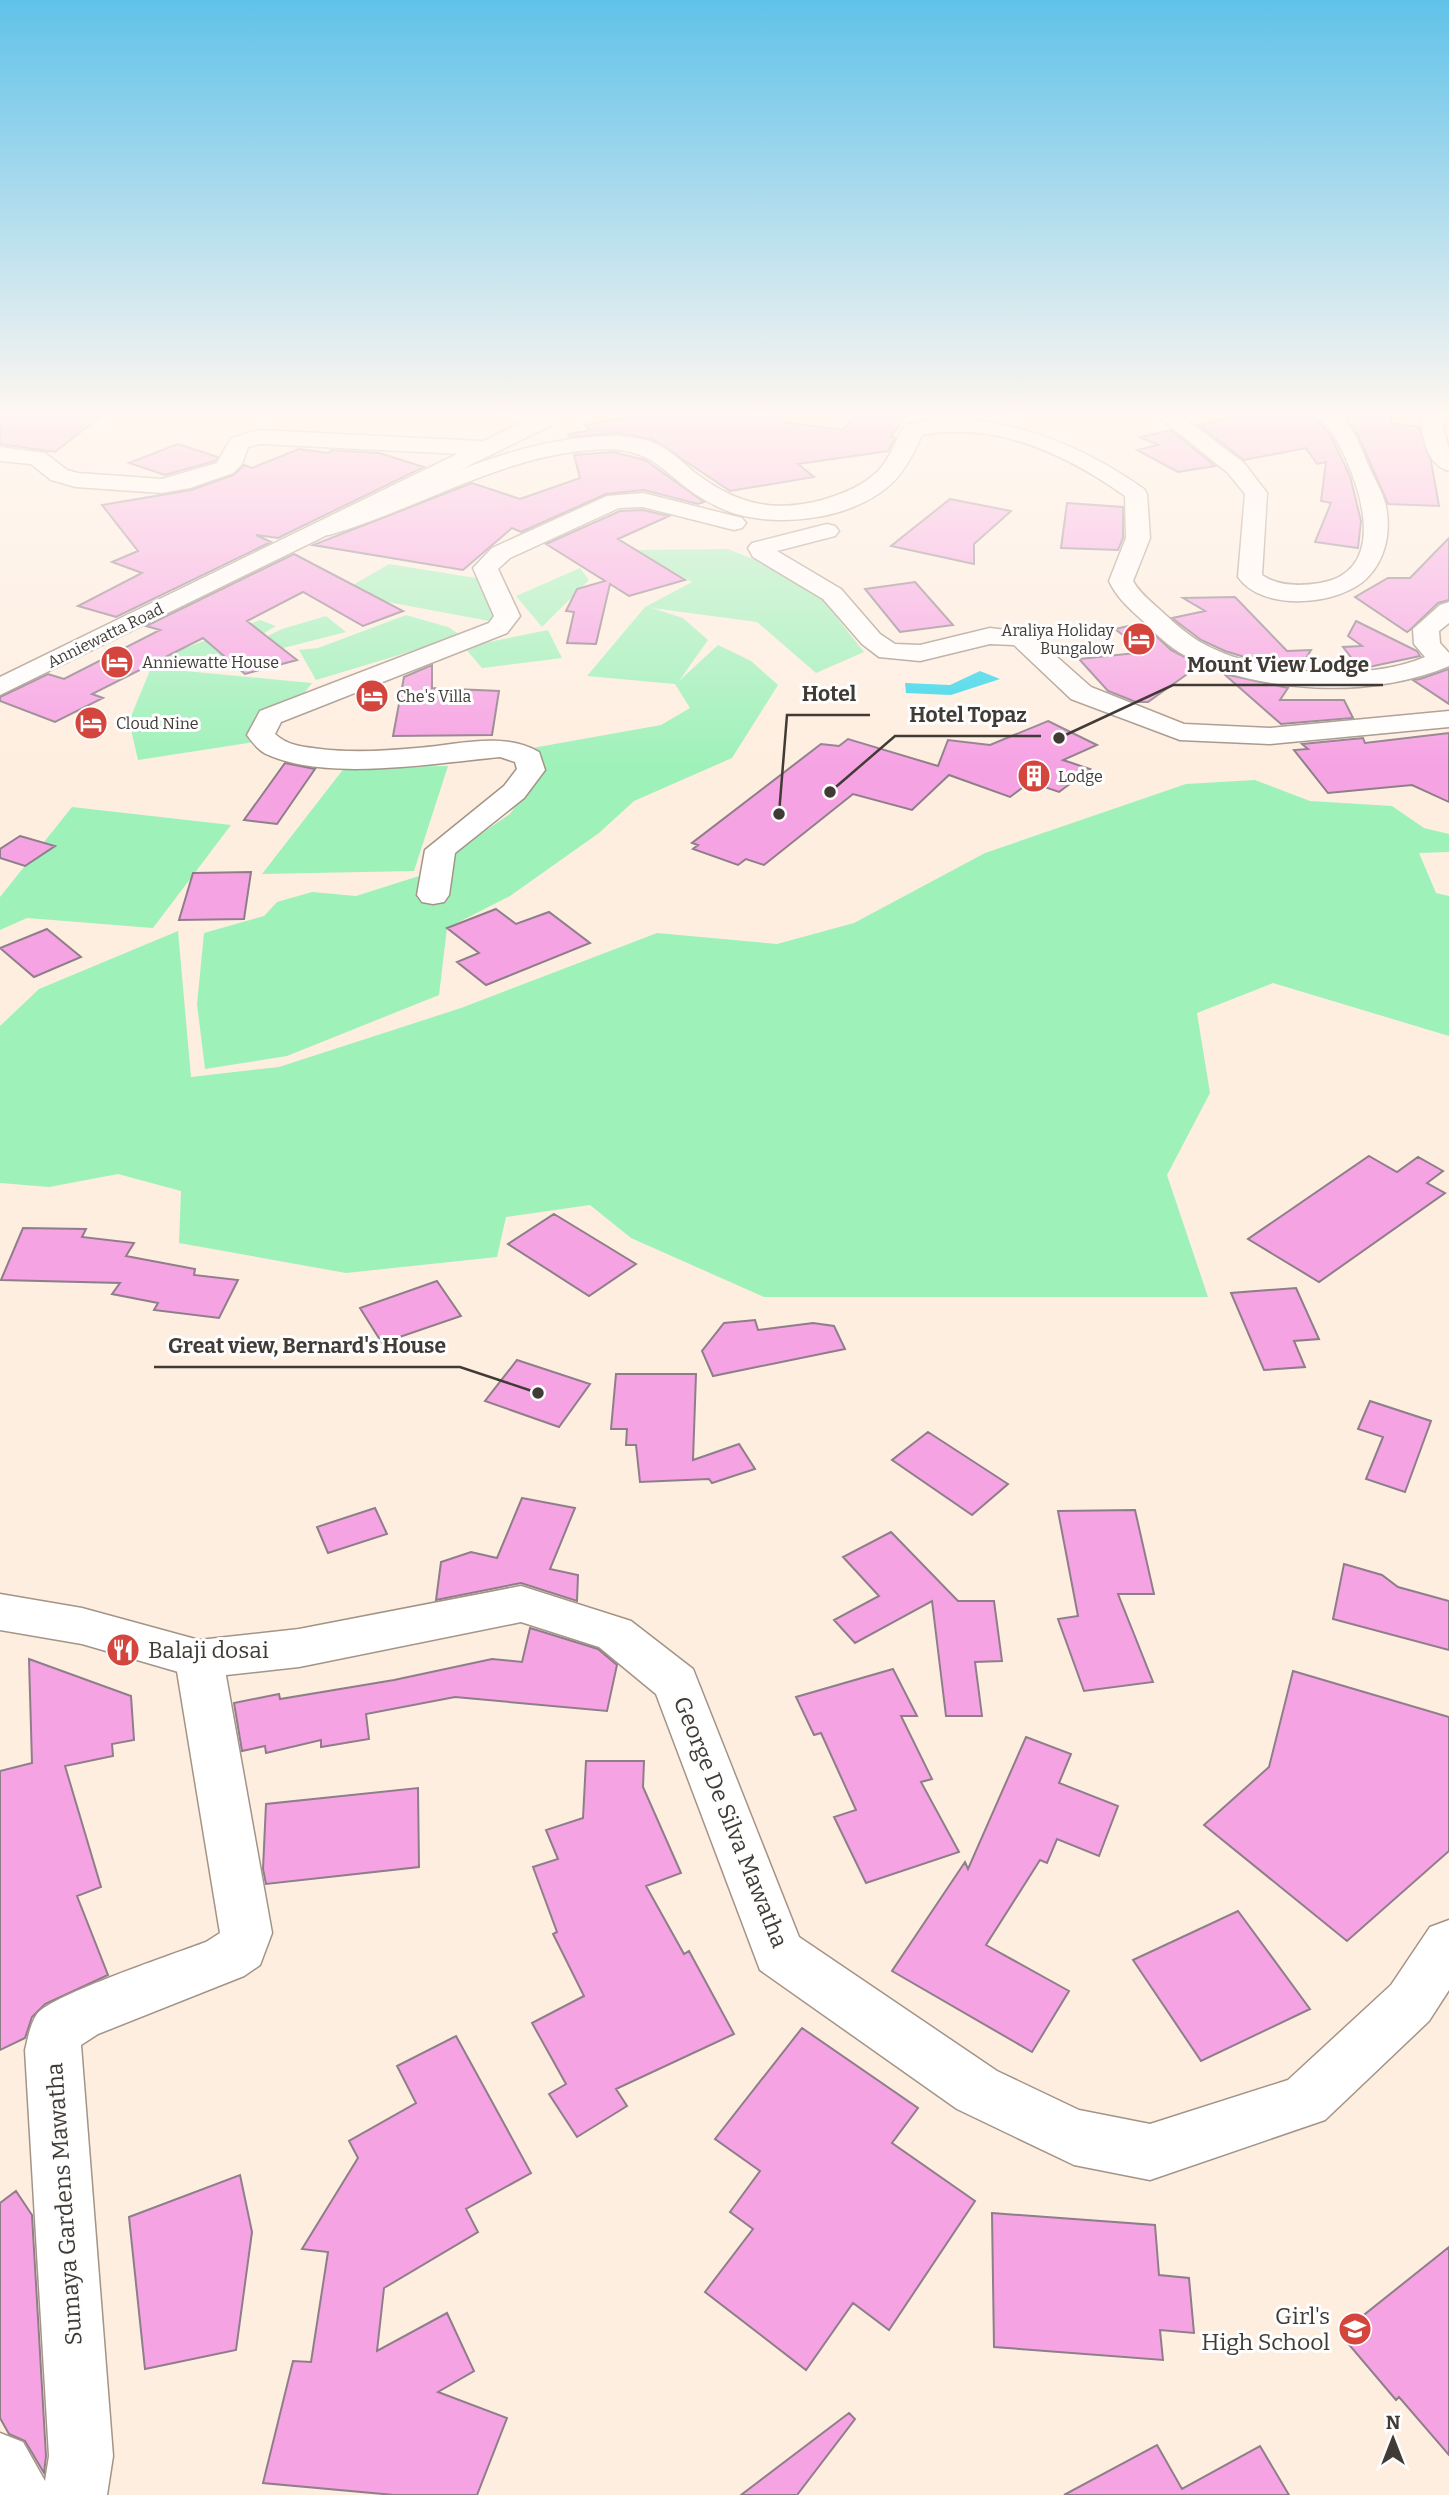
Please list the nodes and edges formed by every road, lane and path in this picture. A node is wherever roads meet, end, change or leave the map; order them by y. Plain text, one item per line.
1 (314, 533) edge
2 (541, 533) edge
3 (815, 533) edge
4 (1138, 533) edge
5 (1253, 533) edge
6 (1375, 533) edge
7 (1449, 610) edge
8 (1445, 656) edge
9 (0, 687) edge
10 (1449, 719) edge
11 (433, 895) dead end
12 (0, 1612) edge
13 (199, 1659) junction
14 (1449, 1944) edge
15 (0, 2466) edge
16 (19, 2495) edge
17 (75, 2495) edge

1 - 9 street, Anniewatta Road
2 - 11 street
3 - 10 street
4 - 8 street
5 - 6 street
7 - 8 street
12 - 13 street, George De Silva Mawatha
13 - 14 street, George De Silva Mawatha
13 - 17 street, Sumaya Gardens Mawatha
15 - 16 street

